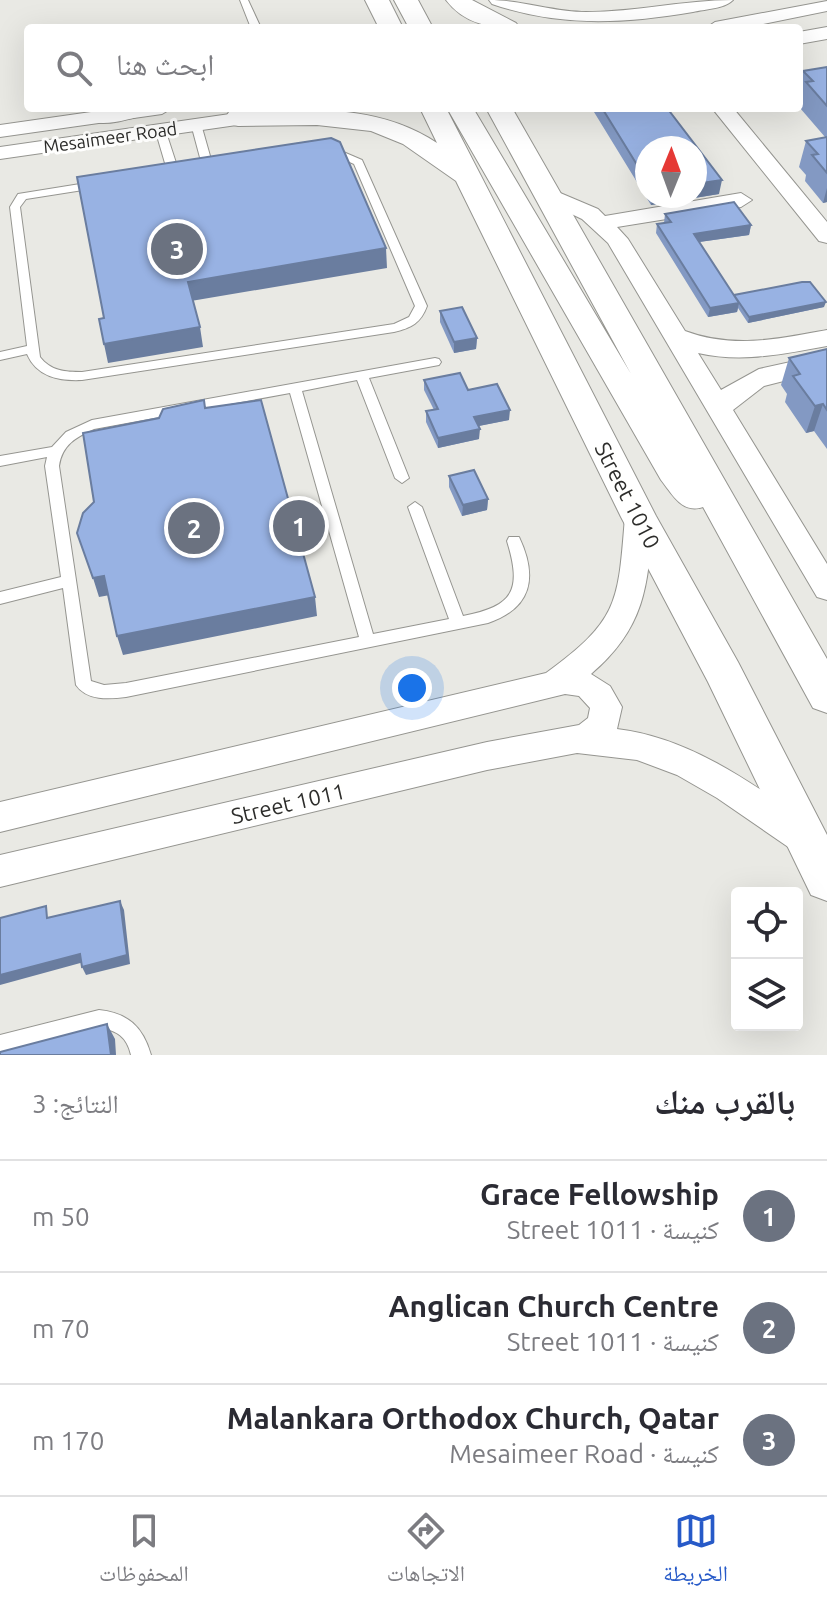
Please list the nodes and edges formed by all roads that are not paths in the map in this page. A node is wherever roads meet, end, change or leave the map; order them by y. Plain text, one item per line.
1 (244, 0) edge
2 (365, 0) edge
3 (377, 0) edge
4 (406, 0) edge
5 (441, 0) edge
6 (458, 0) edge
7 (498, 0) edge
8 (724, 0) edge
9 (827, 6) edge
10 (254, 24) edge
11 (370, 24) edge
12 (389, 24) edge
13 (419, 24) edge
14 (456, 24) edge
15 (499, 24) edge
16 (735, 24) edge
17 (827, 33) edge
18 (803, 37) edge
19 (122, 112) edge
20 (284, 112) edge
21 (435, 112) edge
22 (462, 112) edge
23 (501, 112) edge
24 (528, 112) edge
25 (725, 112) edge
26 (102, 116) junction
27 (161, 118) edge
28 (238, 118) junction
29 (196, 124) junction
30 (6, 129) edge
31 (520, 150) junction
32 (0, 153) edge
33 (208, 166) junction
34 (173, 171) junction
35 (466, 177) junction
36 (546, 193) junction
37 (741, 200) dead end
38 (602, 223) junction
39 (827, 236) edge
40 (676, 337) junction
41 (827, 338) edge
42 (33, 349) junction
43 (759, 350) junction
44 (0, 356) edge
45 (435, 362) dead end
46 (827, 362) edge
47 (773, 372) junction
48 (362, 376) junction
49 (295, 388) junction
50 (720, 407) junction
51 (55, 451) junction
52 (0, 461) edge
53 (402, 478) dead end
54 (415, 507) dead end
55 (639, 517) junction
56 (514, 541) dead end
57 (741, 542) junction
58 (67, 581) junction
59 (827, 589) edge
60 (0, 598) edge
61 (458, 623) junction
62 (368, 641) junction
63 (555, 683) junction
64 (827, 696) edge
65 (576, 739) junction
66 (0, 817) edge
67 (806, 840) junction
68 (0, 871) edge
69 (827, 880) edge
70 (0, 1044) edge
71 (141, 1055) edge

1 - 10 lane
2 - 11 street
3 - 12 street
4 - 13 street
5 - 14 street
6 - 15 street
7 - 8 street
9 - 16 street
17 - 18 street
19 - 26 street
20 - 28 street, Mesaimeer Road
21 - 35 street, Street 1010
22 - 57 street
23 - 31 street
24 - 31 street
25 - 39 street
26 - 27 street, Mesaimeer Road
26 - 30 street, Mesaimeer Road
27 - 29 street, Mesaimeer Road
27 - 32 street, Mesaimeer Road
27 - 34 lane
28 - 29 street, Mesaimeer Road
28 - 35 street
29 - 33 lane
31 - 36 street
33 - 34 lane
33 - 42 lane
34 - 42 lane
35 - 55 street, Street 1010
36 - 38 street
36 - 57 street
37 - 38 street
38 - 40 street
40 - 43 street
40 - 50 street
41 - 43 street
42 - 44 lane
43 - 47 street
45 - 48 lane
46 - 47 street
47 - 50 street
48 - 49 lane
48 - 53 lane
49 - 51 lane
49 - 62 lane
50 - 59 street
51 - 52 lane
51 - 58 lane
54 - 61 lane
55 - 63 street, Street 1011
55 - 67 street, Street 1010
56 - 61 lane
57 - 64 street
58 - 60 lane
58 - 62 lane
61 - 62 lane
63 - 65 street, Street 1011
63 - 66 street, Street 1011
65 - 67 street, Street 1011
65 - 68 street, Street 1011
67 - 69 street, Street 1010
70 - 71 lane

